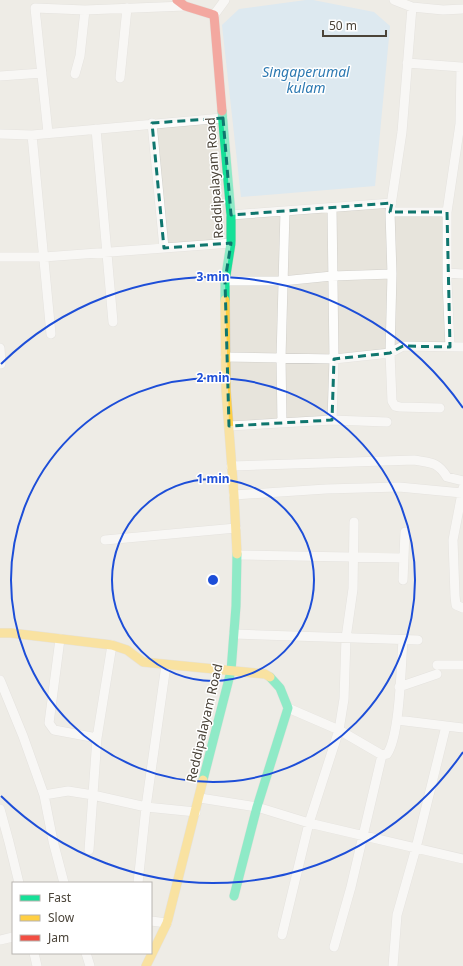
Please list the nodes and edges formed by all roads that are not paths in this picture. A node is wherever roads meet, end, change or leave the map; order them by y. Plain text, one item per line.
1 (177, 0) edge
2 (225, 0) edge
3 (394, 0) edge
4 (444, 0) edge
5 (185, 6) junction
6 (412, 7) junction
7 (127, 8) junction
8 (463, 9) edge
9 (85, 10) junction
10 (443, 10) junction
11 (214, 15) junction
12 (407, 63) junction
13 (462, 67) edge
14 (42, 73) junction
15 (76, 74) dead end
16 (0, 76) edge
17 (120, 78) dead end
18 (223, 118) junction
19 (152, 123) junction
20 (96, 129) junction
21 (48, 133) junction
22 (0, 134) edge
23 (32, 135) junction
24 (332, 208) junction
25 (391, 208) junction
26 (285, 211) junction
27 (447, 212) junction
28 (231, 215) junction
29 (231, 243) junction
30 (164, 248) junction
31 (106, 252) junction
32 (0, 257) edge
33 (44, 257) junction
34 (447, 273) junction
35 (392, 274) junction
36 (463, 274) edge
37 (332, 276) junction
38 (225, 281) junction
39 (282, 281) junction
40 (113, 322) dead end
41 (51, 334) dead end
42 (450, 347) junction
43 (463, 347) edge
44 (0, 348) edge
45 (390, 353) junction
46 (225, 356) junction
47 (281, 358) junction
48 (334, 359) junction
49 (1, 364) edge
50 (440, 408) dead end
51 (332, 420) junction
52 (387, 422) dead end
53 (282, 423) junction
54 (229, 426) junction
55 (231, 466) junction
56 (463, 481) edge
57 (463, 490) edge
58 (234, 495) junction
59 (354, 522) dead end
60 (236, 528) junction
61 (405, 532) dead end
62 (105, 540) dead end
63 (237, 555) junction
64 (352, 557) junction
65 (404, 558) junction
66 (403, 580) dead end
67 (463, 608) edge
68 (0, 633) edge
69 (234, 634) junction
70 (346, 638) junction
71 (60, 639) junction
72 (403, 640) junction
73 (418, 640) dead end
74 (112, 645) junction
75 (166, 665) junction
76 (463, 665) edge
77 (232, 671) junction
78 (0, 680) edge
79 (399, 687) junction
80 (288, 708) junction
81 (397, 720) junction
82 (446, 726) junction
83 (463, 728) edge
84 (339, 730) junction
85 (97, 738) junction
86 (382, 755) junction
87 (44, 795) junction
88 (93, 795) junction
89 (200, 798) junction
90 (146, 807) junction
91 (257, 807) junction
92 (0, 810) edge
93 (196, 812) junction
94 (310, 823) junction
95 (364, 836) junction
96 (416, 848) junction
97 (89, 850) dead end
98 (463, 859) edge
99 (19, 882) edge
100 (64, 882) edge
101 (138, 882) edge
102 (234, 896) dead end
103 (152, 920) edge
104 (167, 923) junction
105 (282, 935) dead end
106 (12, 937) edge
107 (0, 940) edge
108 (334, 947) dead end
109 (34, 954) edge
110 (86, 954) edge
111 (152, 954) edge
112 (152, 954) edge
113 (37, 966) edge
114 (90, 966) edge
115 (146, 966) edge
116 (393, 966) edge

1 - 5 main road
2 - 11 street
3 - 6 street
4 - 10 street
5 - 7 street
5 - 11 main road
6 - 10 street
6 - 12 street
7 - 9 street
7 - 17 street
8 - 10 street
9 - 14 street
9 - 15 street
11 - 18 main road, Reddipalayam Road
12 - 13 street
12 - 25 street
13 - 27 street
14 - 16 street
14 - 21 street
18 - 19 street
18 - 28 main road, Reddipalayam Road
19 - 20 street
19 - 30 street
20 - 21 street
20 - 31 street
21 - 23 street
22 - 23 street
23 - 33 street
24 - 25 street
24 - 26 street
24 - 37 street
25 - 27 street
25 - 35 street
26 - 28 street
26 - 39 street
27 - 34 street
28 - 29 main road, Reddipalayam Road
29 - 30 street
29 - 38 main road, Reddipalayam Road
30 - 31 street
31 - 33 street
31 - 40 street
32 - 33 street
33 - 41 street
34 - 36 street
34 - 42 street
35 - 37 street
35 - 45 street
37 - 39 street
37 - 48 street
38 - 39 street
38 - 46 main road, Reddipalayam Road
39 - 47 street
42 - 43 street
42 - 45 street
44 - 49 street
45 - 48 street
45 - 50 street
46 - 47 street
46 - 54 main road, Reddipalayam Road
47 - 48 street
47 - 53 street
48 - 51 street
51 - 52 street
51 - 53 street
53 - 54 street
54 - 55 main road, Reddipalayam Road
55 - 56 street
55 - 58 main road, Reddipalayam Road
57 - 58 street
57 - 67 street
58 - 60 main road, Reddipalayam Road
59 - 64 street
60 - 62 street
60 - 63 main road, Reddipalayam Road
61 - 65 street
63 - 64 street
63 - 69 main road, Reddipalayam Road
64 - 65 street
64 - 70 street
65 - 66 street
68 - 71 main road
69 - 70 street
69 - 77 main road, Reddipalayam Road
70 - 72 street
70 - 84 street
71 - 74 main road
71 - 85 street
72 - 73 street
72 - 79 street
74 - 75 main road
74 - 85 street
75 - 77 main road
75 - 90 street
76 - 79 street
77 - 80 main road
77 - 89 main road, Reddipalayam Road
78 - 87 street
79 - 81 street
80 - 84 street
80 - 91 main road
81 - 82 street
81 - 86 street
82 - 83 street
82 - 96 street
84 - 86 street
84 - 94 street
85 - 88 street
86 - 95 street
87 - 88 street
87 - 100 street
88 - 90 street
88 - 97 street
89 - 91 street
89 - 93 main road, Reddipalayam Road
90 - 93 street
90 - 101 street
91 - 94 street
91 - 102 main road
92 - 99 street
93 - 104 main road, Reddipalayam Road
94 - 95 street
94 - 105 street
95 - 96 street
95 - 108 street
96 - 98 street
96 - 116 street
103 - 104 street
104 - 111 main road, Reddipalayam Road
106 - 107 street
109 - 113 street
110 - 114 street
112 - 115 main road, Reddipalayam Road

